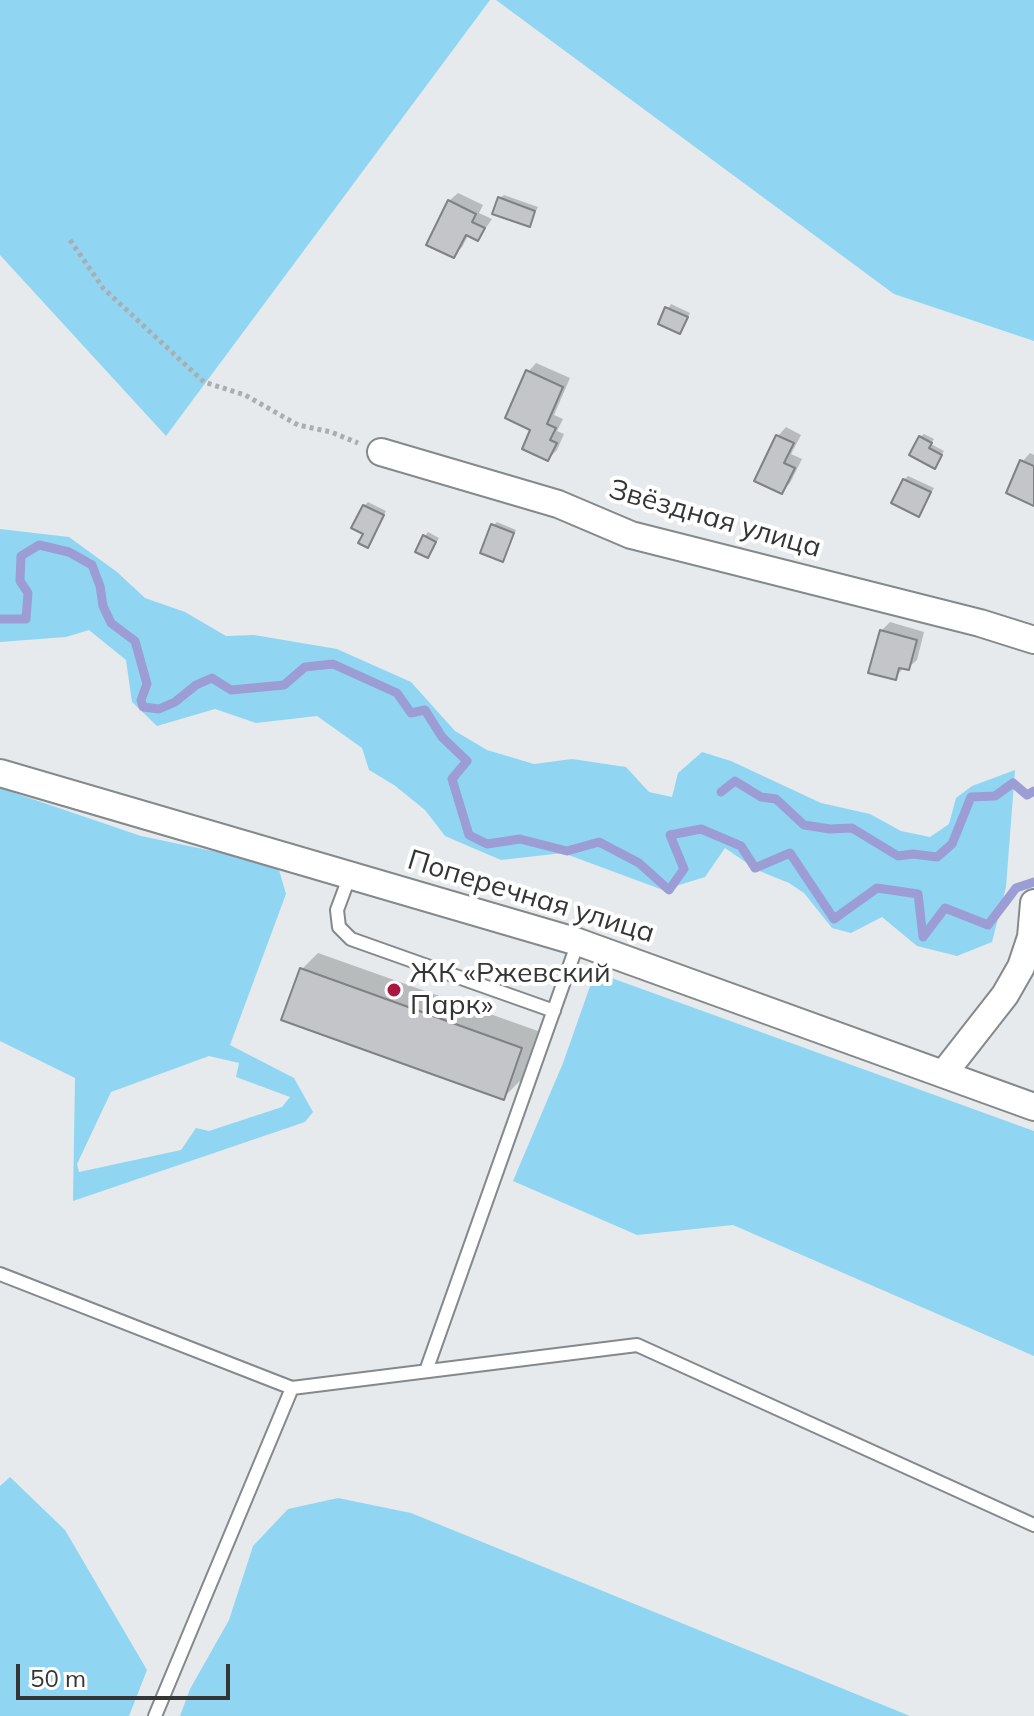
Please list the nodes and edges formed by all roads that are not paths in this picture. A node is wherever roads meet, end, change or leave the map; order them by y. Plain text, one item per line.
1 (381, 452) road end
2 (1034, 640) edge
3 (0, 773) edge
4 (350, 875) junction
5 (1034, 903) edge
6 (578, 942) junction
7 (554, 1011) junction
8 (944, 1073) junction
9 (1034, 1107) edge
10 (0, 1274) edge
11 (426, 1371) junction
12 (292, 1388) junction
13 (1034, 1525) edge
14 (155, 1716) edge

1 - 2 street, Звёздная улица
3 - 4 street, Поперечная улица
4 - 6 street, Поперечная улица
4 - 7 lane
5 - 8 street
6 - 7 lane
6 - 8 street, Поперечная улица
7 - 11 lane
8 - 9 street, Поперечная улица
10 - 12 lane
11 - 12 lane
11 - 13 lane
12 - 14 lane

